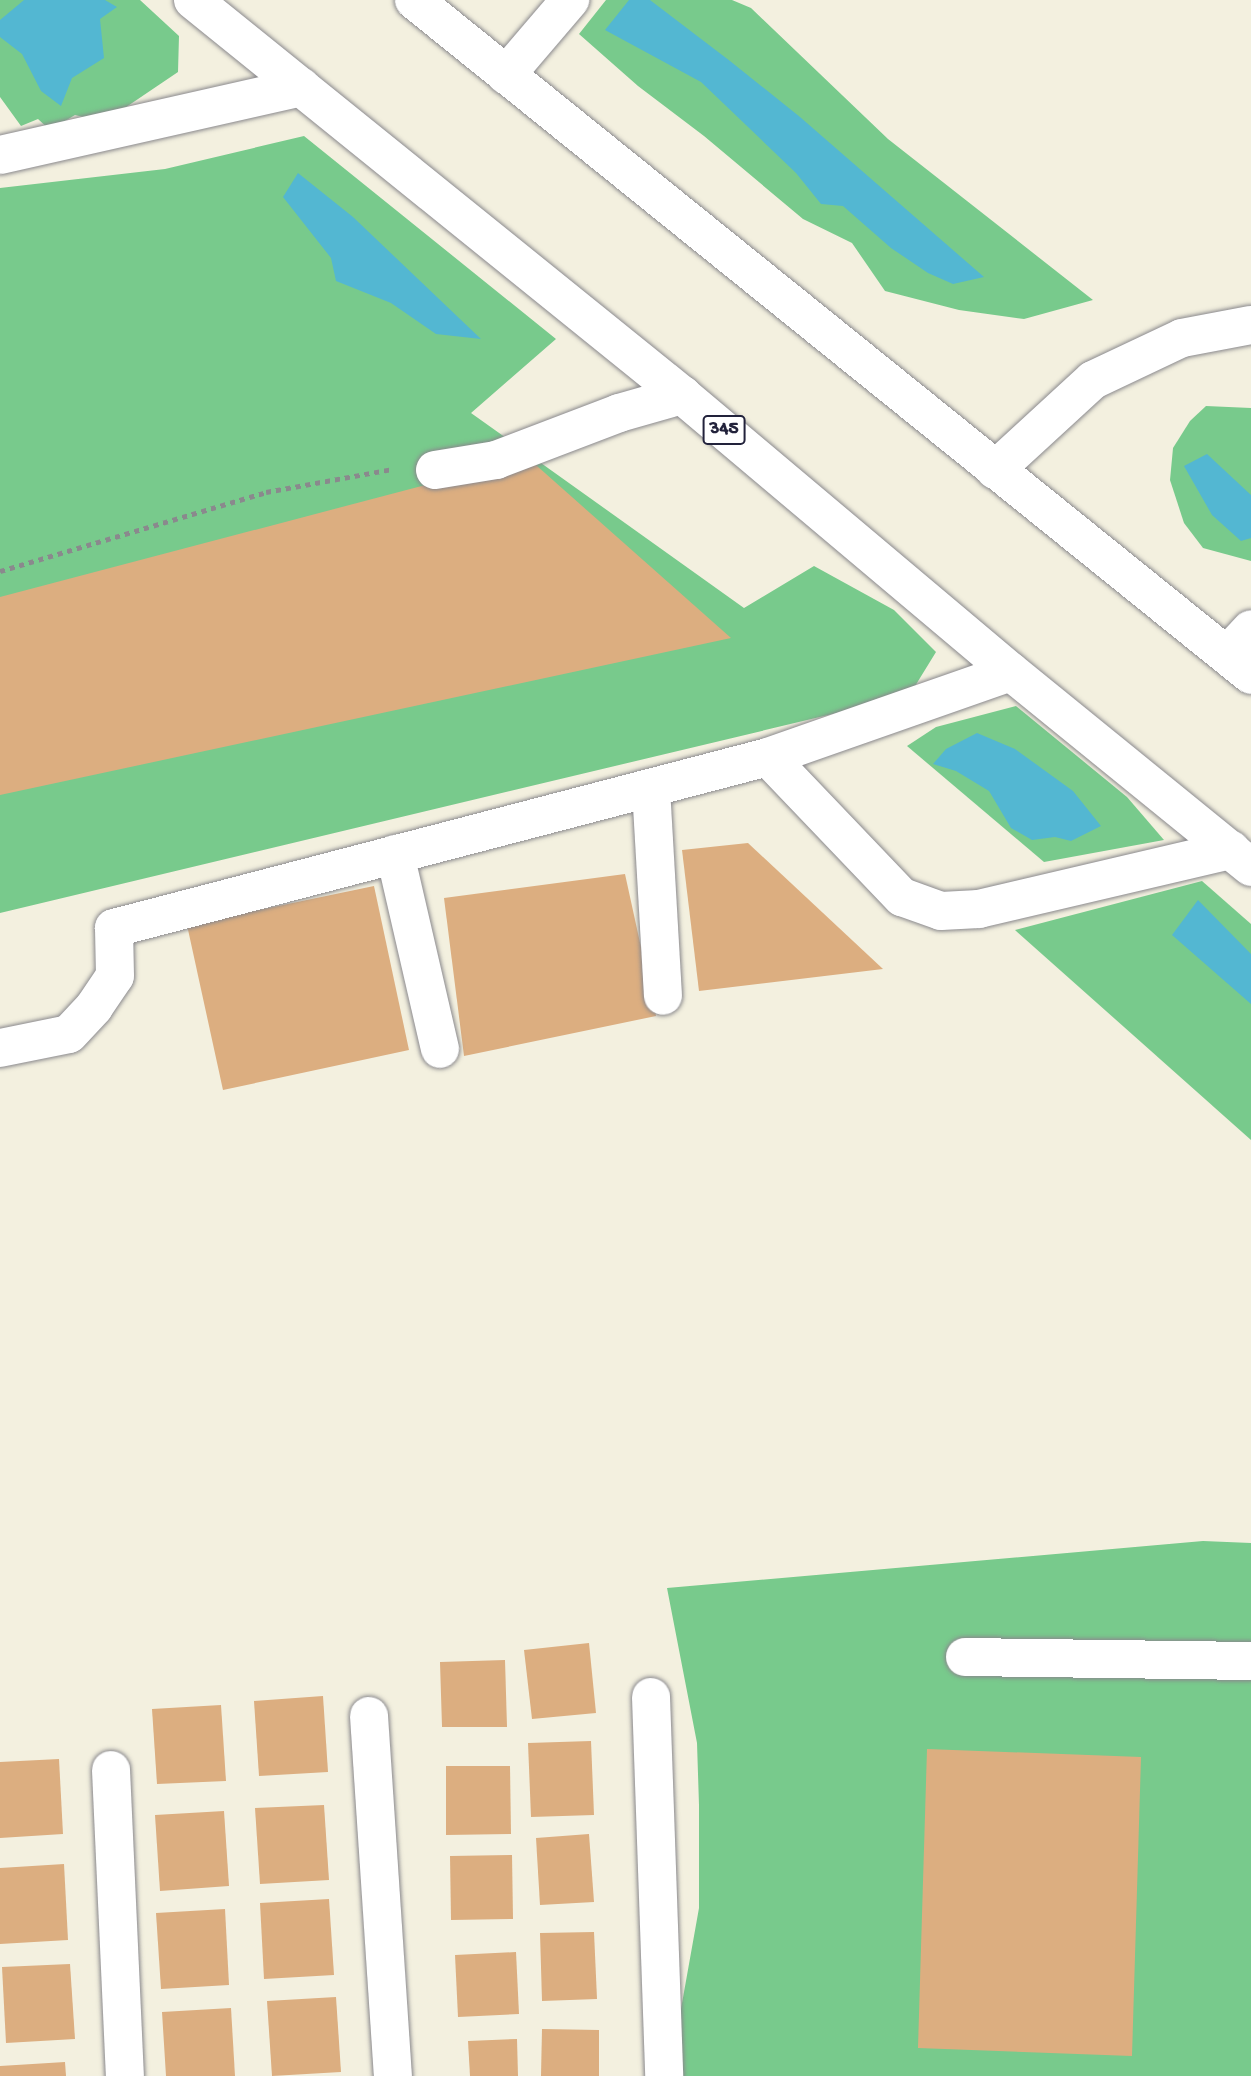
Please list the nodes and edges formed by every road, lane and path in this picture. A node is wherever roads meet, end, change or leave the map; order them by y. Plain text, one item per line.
1 (193, 0) edge
2 (414, 0) edge
3 (570, 0) edge
4 (506, 75) junction
5 (300, 87) junction
6 (0, 155) edge
7 (1251, 325) edge
8 (682, 395) junction
9 (435, 470) joint
10 (995, 470) junction
11 (0, 571) edge
12 (1243, 653) edge
13 (994, 678) junction
14 (768, 757) junction
15 (651, 788) junction
16 (395, 854) junction
17 (1241, 859) edge
18 (663, 996) dead end
19 (0, 1048) edge
20 (440, 1049) dead end
21 (965, 1657) dead end
22 (1251, 1661) edge
23 (651, 1697) dead end
24 (369, 1716) dead end
25 (111, 1770) dead end
26 (125, 2076) edge
27 (393, 2076) edge
28 (664, 2076) edge

1 - 5 main road, 345
2 - 4 main road
3 - 4 main road
4 - 10 main road
5 - 6 main road
5 - 8 main road, 345
7 - 10 main road
8 - 9 main road
8 - 13 main road, 345
9 - 11 path
10 - 12 main road
13 - 14 main road
13 - 17 main road, 345
14 - 15 main road
14 - 17 main road
15 - 16 main road
15 - 18 main road
16 - 19 main road
16 - 20 main road
21 - 22 main road
23 - 28 main road
24 - 27 main road
25 - 26 main road

